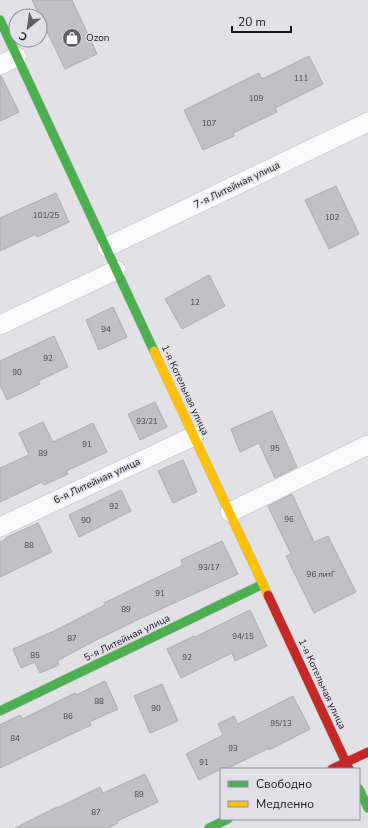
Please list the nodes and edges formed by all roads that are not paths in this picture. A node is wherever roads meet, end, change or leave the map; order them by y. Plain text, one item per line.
1 (0, 20) edge
2 (18, 57) junction
3 (0, 65) edge
4 (368, 122) edge
5 (107, 247) junction
6 (116, 270) junction
7 (0, 325) edge
8 (194, 436) junction
9 (368, 445) edge
10 (230, 512) junction
11 (0, 527) edge
12 (263, 584) junction
13 (0, 711) edge
14 (368, 752) edge
15 (348, 766) edge
16 (337, 768) edge
17 (360, 791) edge
18 (368, 808) edge
19 (226, 820) edge
20 (209, 828) edge

1 - 2 street, 1-я Котельная улица
2 - 3 street
2 - 5 street, 1-я Котельная улица
4 - 5 street, 7-я Литейная улица
5 - 6 street, 1-я Котельная улица
6 - 7 street
6 - 8 street, 1-я Котельная улица
8 - 10 street, 1-я Котельная улица
8 - 11 street, 6-я Литейная улица
9 - 10 street
10 - 12 street, 1-я Котельная улица
12 - 13 street, 5-я Литейная улица
12 - 15 street, 1-я Котельная улица
14 - 15 street
15 - 16 street
17 - 18 street
19 - 20 street

